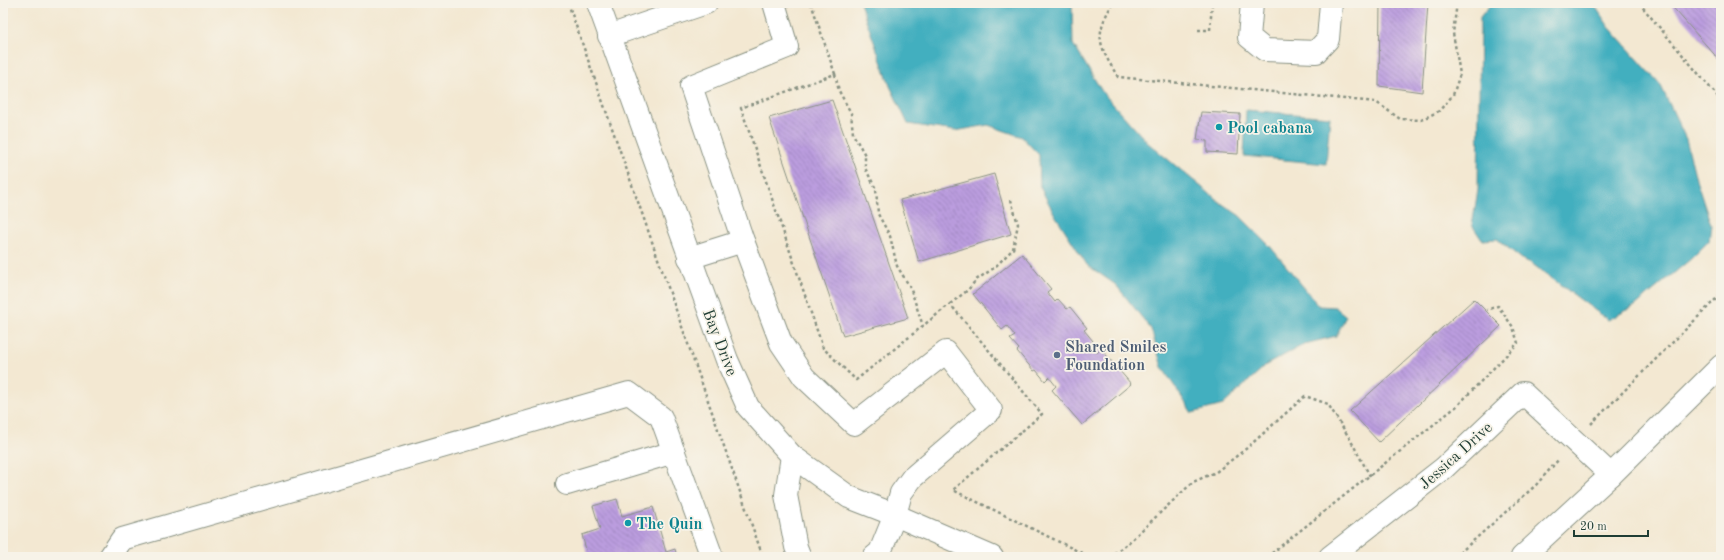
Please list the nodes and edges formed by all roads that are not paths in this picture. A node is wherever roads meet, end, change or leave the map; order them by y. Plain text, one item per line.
1 (598, 3) edge
2 (706, 3) edge
3 (774, 3) edge
4 (1252, 3) edge
5 (1331, 3) edge
6 (609, 36) junction
7 (743, 241) junction
8 (690, 258) junction
9 (1721, 366) edge
10 (674, 452) junction
11 (792, 456) junction
12 (1612, 475) junction
13 (567, 484) dead end
14 (896, 515) junction
15 (110, 557) edge
16 (712, 557) edge
17 (800, 557) edge
18 (874, 557) edge
19 (992, 557) edge
20 (1330, 557) edge
21 (1522, 557) edge

1 - 6 street, Bay Drive
2 - 6 street
3 - 7 street
4 - 5 street
6 - 8 street, Bay Drive
7 - 8 street
7 - 14 street
8 - 11 street, Bay Drive
9 - 12 street
10 - 13 street
10 - 15 street
10 - 16 street
11 - 14 street, Bay Drive
11 - 17 street
12 - 20 street, Jessica Drive
12 - 21 street
14 - 18 street
14 - 19 street, Bay Drive

